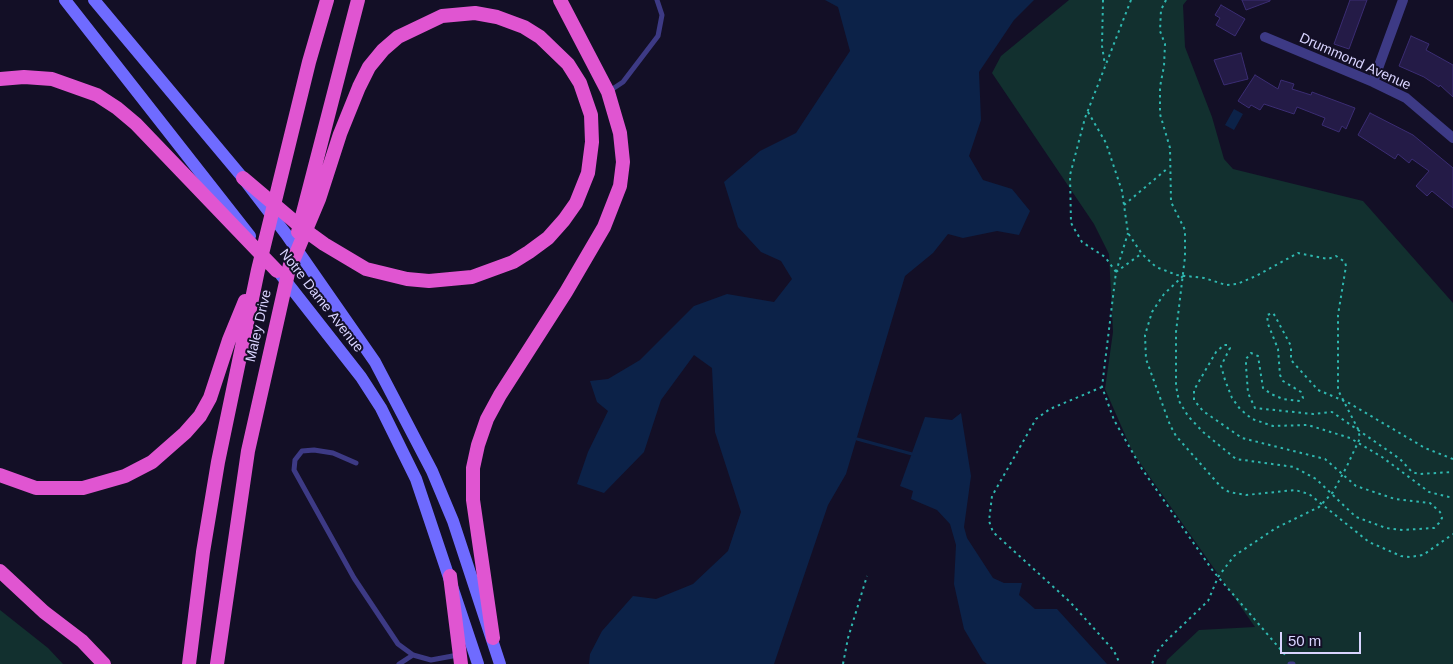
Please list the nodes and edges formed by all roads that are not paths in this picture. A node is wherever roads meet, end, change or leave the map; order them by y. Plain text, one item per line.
1 (65, 0) edge
2 (94, 0) edge
3 (327, 0) edge
4 (358, 0) edge
5 (560, 0) edge
6 (657, 0) edge
7 (1403, 0) edge
8 (1265, 37) dead end
9 (0, 79) edge
10 (1373, 82) junction
11 (608, 92) junction
12 (1453, 138) edge
13 (242, 178) junction
14 (283, 269) junction
15 (258, 270) junction
16 (356, 463) dead end
17 (0, 475) edge
18 (0, 571) edge
19 (450, 576) junction
20 (493, 638) junction
21 (413, 655) junction
22 (460, 660) edge
23 (104, 664) edge
24 (189, 664) edge
25 (217, 664) edge
26 (399, 664) edge
27 (478, 664) edge
28 (500, 664) edge

1 - 14 main road, Notre Dame Avenue
2 - 13 main road, Notre Dame Avenue
3 - 15 highway, Maley Drive
4 - 14 highway, Maley Drive
5 - 11 highway
6 - 11 lane
7 - 10 street
8 - 10 street, Drummond Avenue
9 - 14 highway
10 - 12 street, Drummond Avenue
11 - 20 highway
13 - 14 highway
13 - 20 main road, Notre Dame Avenue
14 - 19 main road, Notre Dame Avenue
14 - 25 highway, Maley Drive
15 - 17 highway
15 - 24 highway, Maley Drive
16 - 21 lane
18 - 23 highway
19 - 22 highway
19 - 27 main road, Notre Dame Avenue
20 - 28 main road, Notre Dame Avenue
21 - 22 lane
21 - 26 lane

